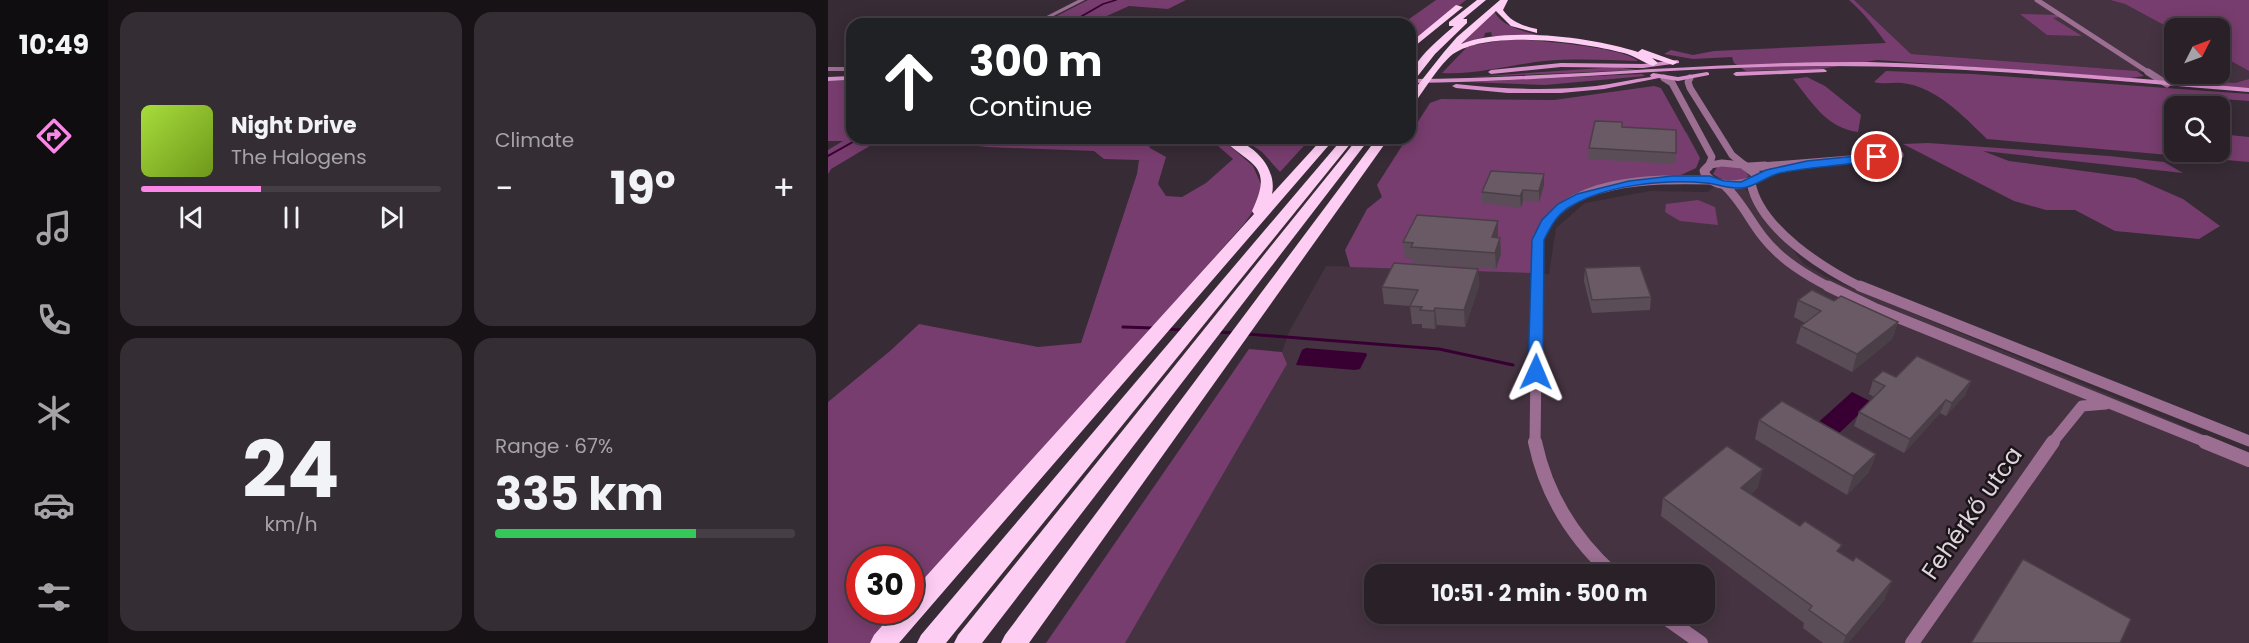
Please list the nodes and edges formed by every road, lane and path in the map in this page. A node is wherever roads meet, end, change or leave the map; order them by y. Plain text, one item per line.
1 (1082, 0) edge
2 (1469, 0) edge
3 (1482, 0) edge
4 (1490, 0) edge
5 (1504, 0) edge
6 (2037, 0) edge
7 (1046, 18) edge
8 (1416, 42) edge
9 (1447, 54) junction
10 (1416, 59) edge
11 (1673, 62) junction
12 (1651, 64) junction
13 (1690, 64) junction
14 (828, 69) edge
15 (846, 69) edge
16 (1954, 69) junction
17 (1416, 75) edge
18 (1694, 77) junction
19 (846, 78) edge
20 (1662, 78) junction
21 (828, 79) edge
22 (1416, 81) edge
23 (1416, 81) edge
24 (1446, 81) junction
25 (2164, 82) edge
26 (2164, 84) edge
27 (2167, 84) edge
28 (2249, 90) edge
29 (1416, 94) edge
30 (1236, 144) edge
31 (1324, 144) edge
32 (1345, 144) edge
33 (1359, 144) edge
34 (1378, 144) edge
35 (1900, 155) dead end
36 (1807, 164) junction
37 (1746, 166) junction
38 (1707, 167) junction
39 (1672, 179) junction
40 (1710, 180) junction
41 (1754, 180) junction
42 (1723, 184) junction
43 (1251, 225) junction
44 (1215, 330) junction
45 (2056, 381) junction
46 (2120, 408) junction
47 (2075, 413) junction
48 (2249, 441) edge
49 (2249, 460) edge
50 (1601, 564) edge
51 (1674, 624) edge
52 (883, 643) edge
53 (930, 643) edge
54 (967, 643) edge
55 (1014, 643) edge
56 (1701, 643) edge
57 (1912, 643) edge

1 - 7 street
2 - 8 highway
3 - 10 highway
4 - 17 highway
5 - 9 highway
5 - 11 highway
6 - 25 street
9 - 12 highway
9 - 29 highway
11 - 12 main road
11 - 13 main road
12 - 20 main road
12 - 24 main road
13 - 16 main road
13 - 18 main road
14 - 15 street
16 - 18 main road
16 - 24 main road
16 - 26 main road
18 - 20 main road
18 - 37 street
19 - 21 main road
20 - 24 main road
20 - 38 street
22 - 24 main road
23 - 24 main road
27 - 28 main road
30 - 43 highway
31 - 43 highway
32 - 44 highway
33 - 44 highway
34 - 44 highway
35 - 36 street
36 - 37 street
36 - 41 street
37 - 38 street
37 - 41 street
38 - 39 street
38 - 40 street
39 - 40 street
39 - 50 street
40 - 42 street
41 - 42 street
41 - 48 street
42 - 45 street
43 - 52 highway
44 - 53 highway
44 - 54 highway
44 - 55 highway
45 - 46 street
45 - 47 street
46 - 47 street
46 - 49 street
47 - 57 street, Fehérkő utca
51 - 56 street

